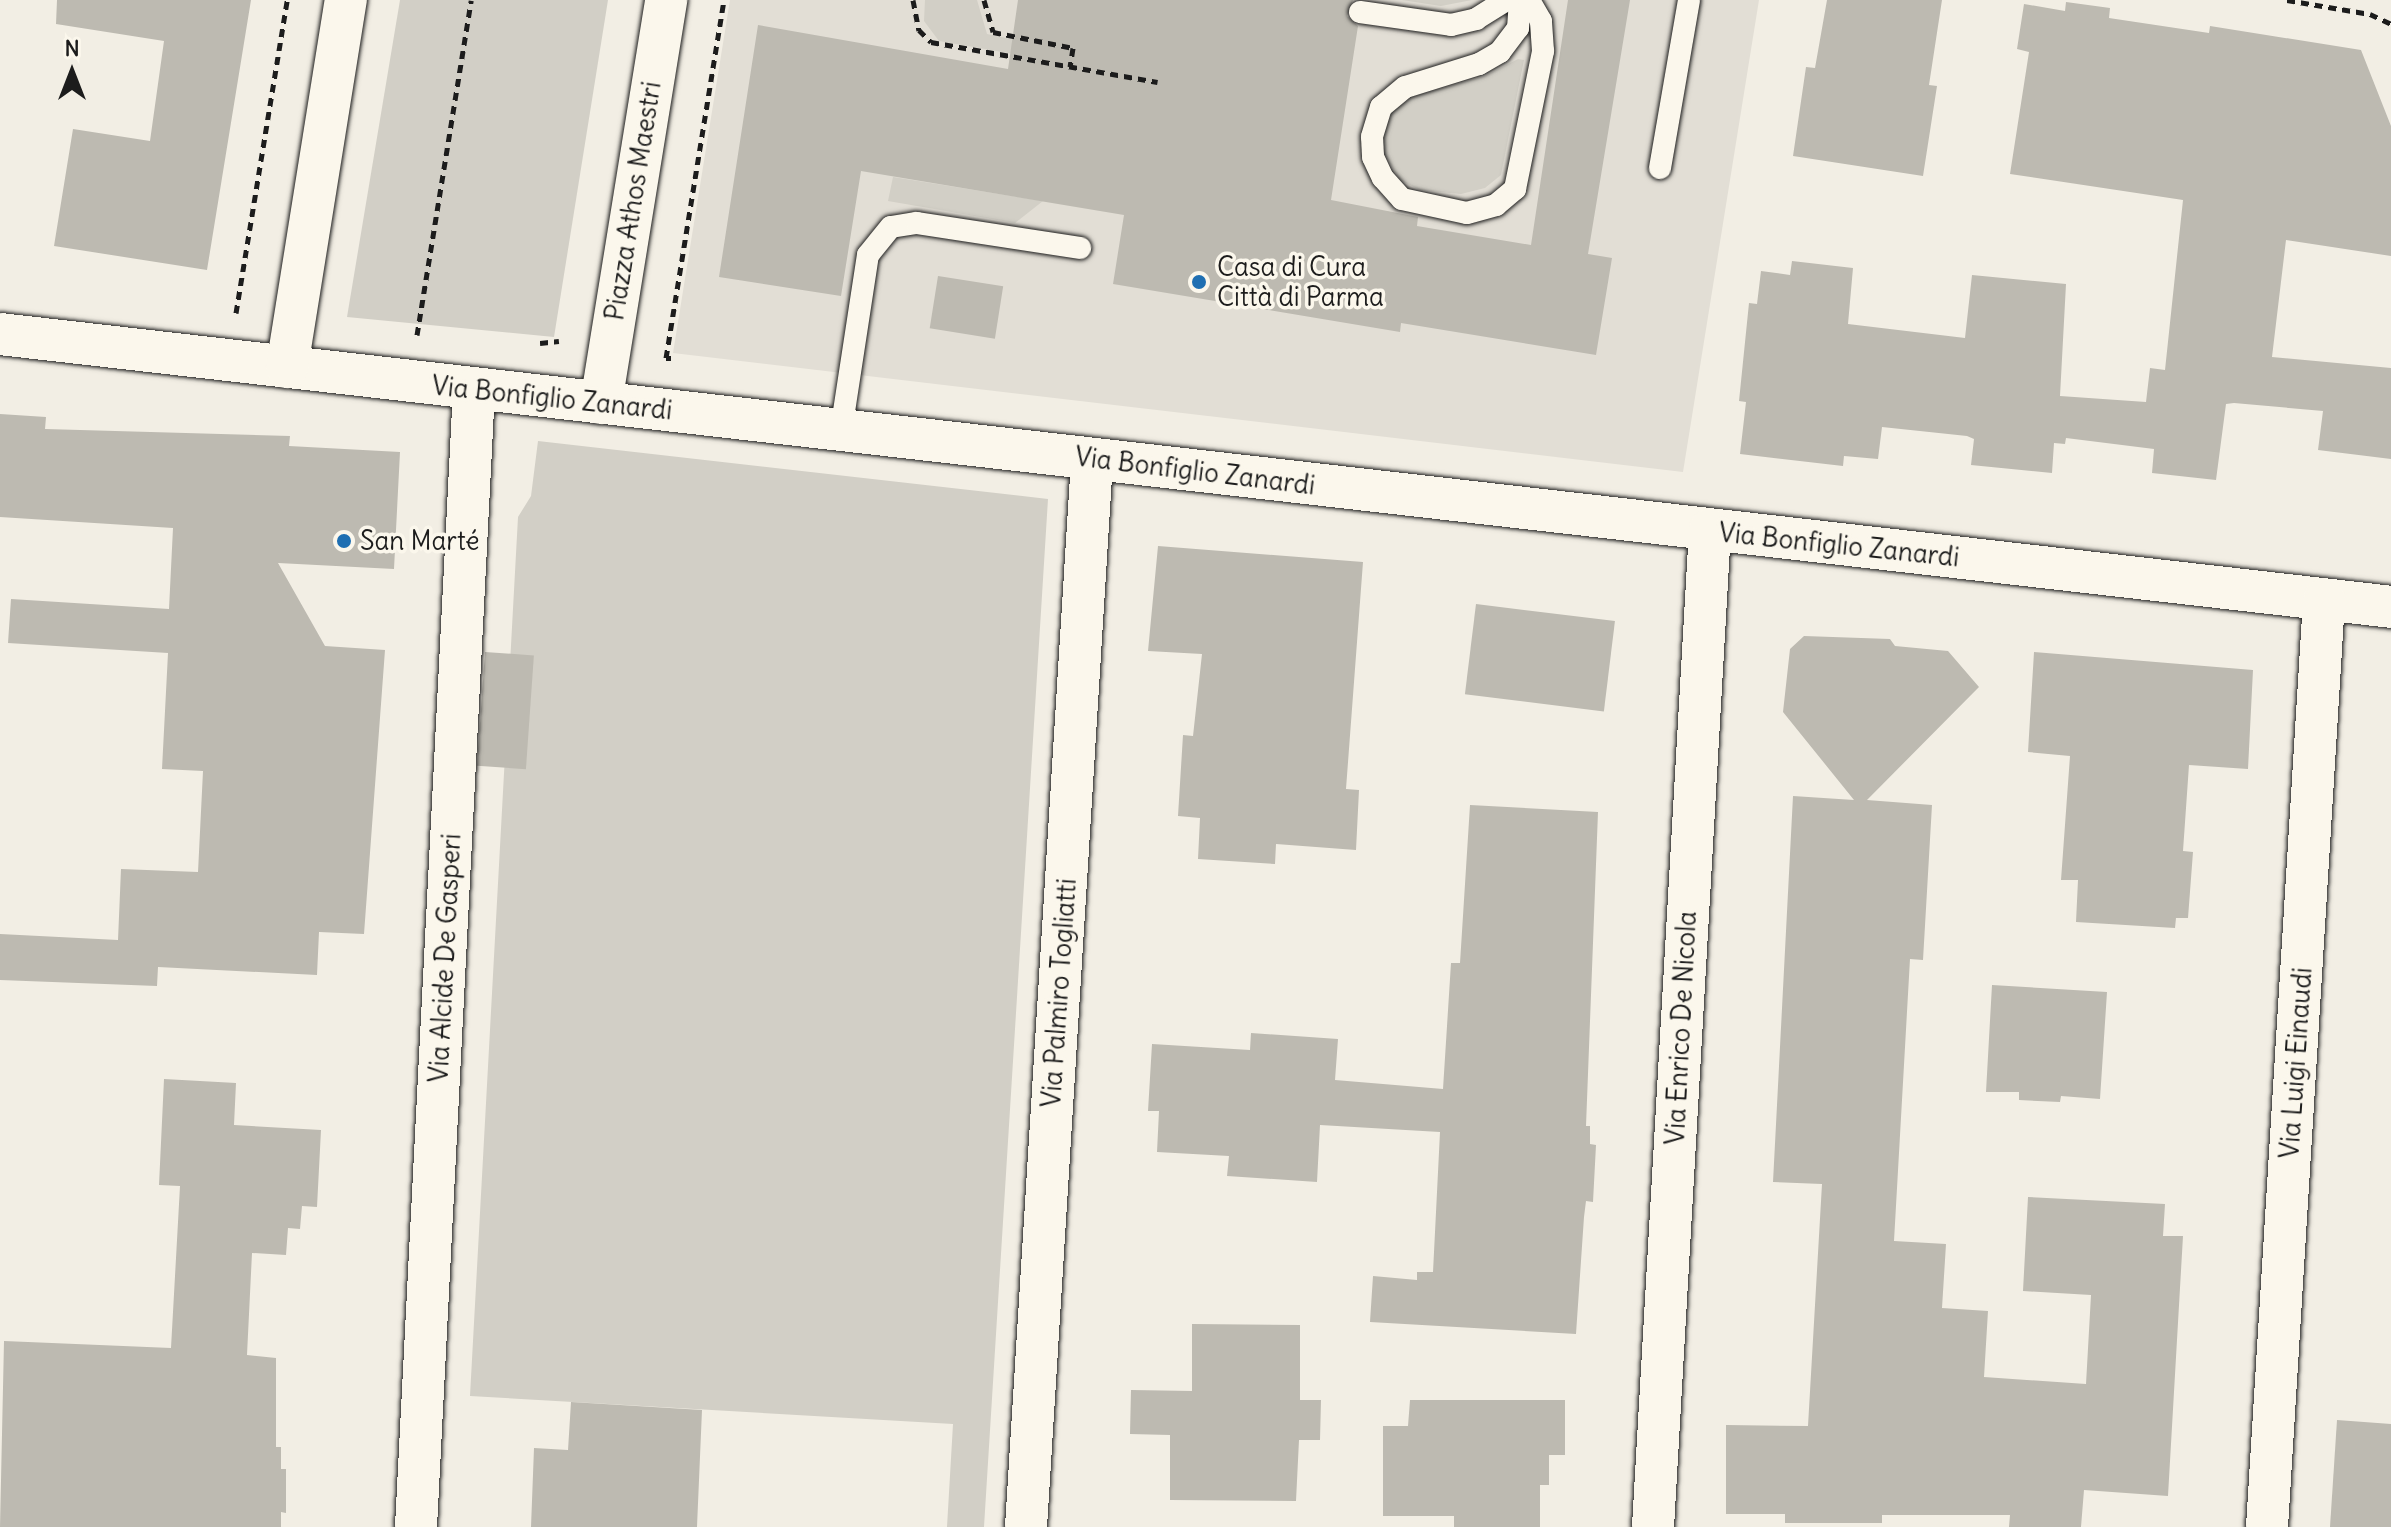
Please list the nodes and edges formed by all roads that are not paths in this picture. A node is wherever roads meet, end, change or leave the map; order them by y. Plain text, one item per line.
1 (346, 0) edge
2 (666, 0) edge
3 (1507, 0) edge
4 (1520, 0) edge
5 (1529, 0) edge
6 (1689, 0) edge
7 (1360, 12) dead end
8 (1660, 168) dead end
9 (1080, 248) dead end
10 (0, 334) edge
11 (287, 367) junction
12 (474, 389) junction
13 (601, 403) junction
14 (841, 431) junction
15 (1092, 459) junction
16 (1710, 530) junction
17 (2324, 600) junction
18 (2391, 607) edge
19 (416, 1527) edge
20 (1026, 1527) edge
21 (1653, 1527) edge
22 (2267, 1527) edge

1 - 11 street
2 - 13 street, Piazza Athos Maestri
3 - 7 lane
4 - 5 lane
6 - 8 lane
9 - 14 lane
10 - 11 street, Via Bonfiglio Zanardi
11 - 12 street, Via Bonfiglio Zanardi
12 - 13 street, Via Bonfiglio Zanardi
12 - 19 street, Via Alcide De Gasperi
13 - 14 street, Via Bonfiglio Zanardi
14 - 15 street, Via Bonfiglio Zanardi
15 - 16 street, Via Bonfiglio Zanardi
15 - 20 street, Via Palmiro Togliatti
16 - 17 street, Via Bonfiglio Zanardi
16 - 21 street, Via Enrico De Nicola
17 - 18 street, Via Bonfiglio Zanardi
17 - 22 street, Via Luigi Einaudi

